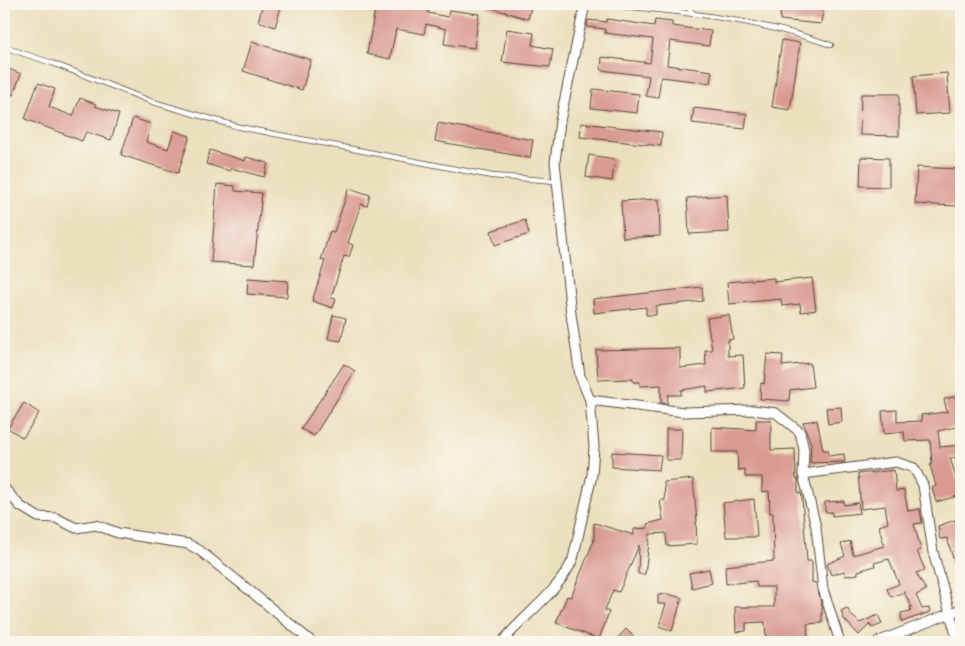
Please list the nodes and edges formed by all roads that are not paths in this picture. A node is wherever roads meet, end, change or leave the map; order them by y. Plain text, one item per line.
1 (585, 4) edge
2 (592, 4) edge
3 (655, 4) edge
4 (685, 4) edge
5 (648, 8) junction
6 (694, 14) junction
7 (832, 45) dead end
8 (4, 47) edge
9 (556, 181) junction
10 (590, 400) junction
11 (803, 474) junction
12 (4, 488) edge
13 (961, 609) edge
14 (950, 613) junction
15 (312, 642) edge
16 (502, 642) edge
17 (840, 642) edge
18 (877, 642) edge
19 (958, 642) edge

1 - 9 street
2 - 5 lane
3 - 5 lane
4 - 6 lane
5 - 6 lane
6 - 7 lane
8 - 9 lane
9 - 10 street
10 - 11 street
10 - 16 street
11 - 14 street
11 - 17 street
12 - 15 street
13 - 14 street
14 - 18 street
14 - 19 street

